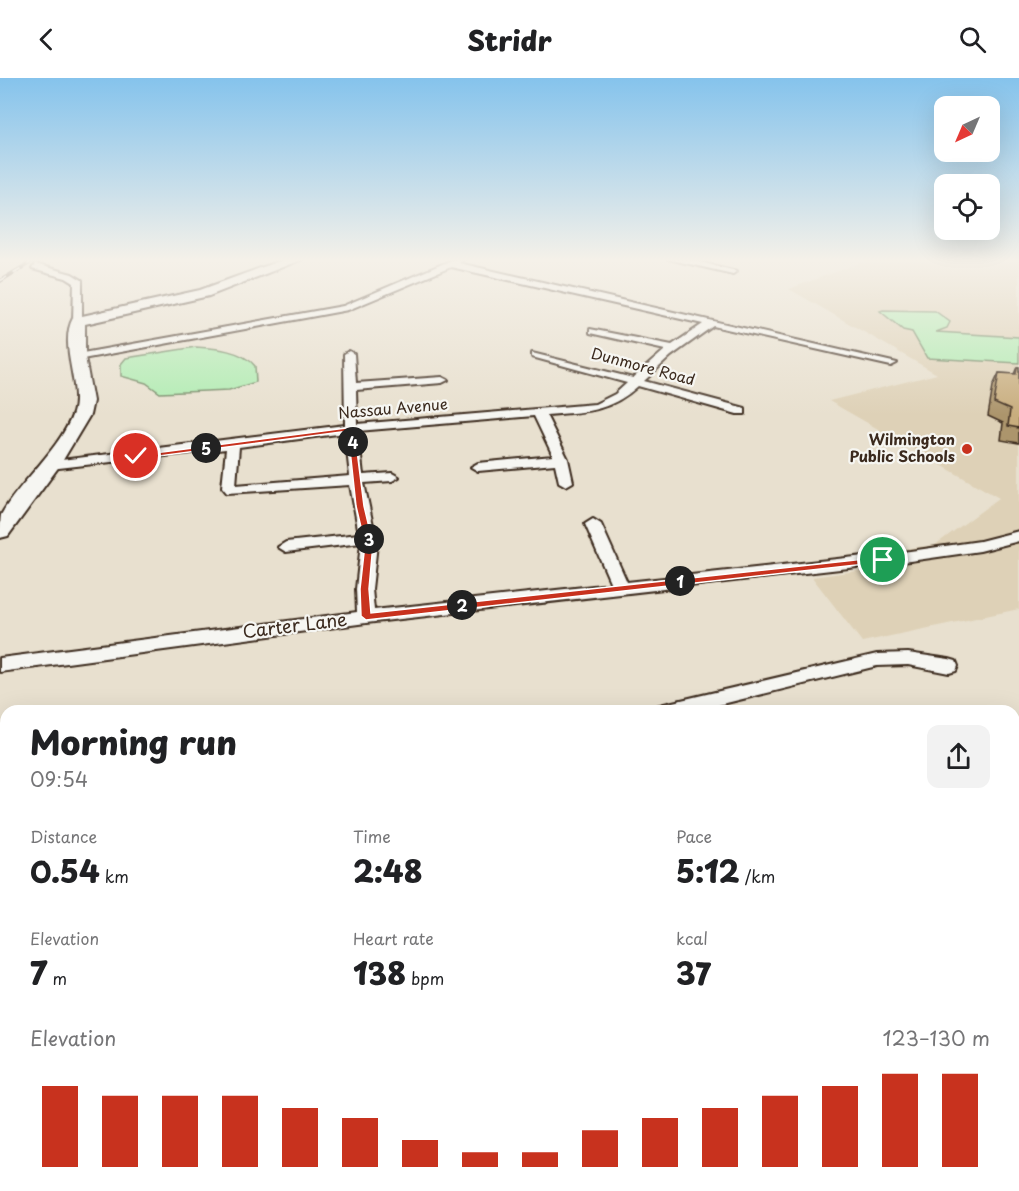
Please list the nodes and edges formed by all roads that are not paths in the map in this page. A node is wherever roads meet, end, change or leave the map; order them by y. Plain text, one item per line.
1 (78, 311) edge
2 (123, 311) edge
3 (331, 311) edge
4 (658, 311) edge
5 (78, 321) junction
6 (711, 323) junction
7 (594, 331) dead end
8 (674, 349) junction
9 (349, 354) dead end
10 (536, 355) dead end
11 (77, 357) junction
12 (891, 363) dead end
13 (442, 380) dead end
14 (637, 381) junction
15 (351, 387) junction
16 (741, 411) dead end
17 (539, 414) junction
18 (351, 428) junction
19 (233, 445) junction
20 (561, 459) junction
21 (50, 465) junction
22 (478, 467) dead end
23 (392, 477) dead end
24 (357, 480) junction
25 (566, 482) dead end
26 (593, 524) dead end
27 (0, 531) edge
28 (1019, 536) edge
29 (368, 537) junction
30 (286, 547) dead end
31 (621, 588) junction
32 (366, 616) junction
33 (0, 664) edge
34 (949, 666) dead end
35 (689, 705) edge

1 - 5 street
2 - 5 street
3 - 11 street
4 - 6 street
5 - 11 street
6 - 8 street, Nassau Avenue
6 - 12 street
7 - 8 street
8 - 14 street, Nassau Avenue
9 - 15 street
10 - 14 street, Dunmore Road
11 - 21 street
13 - 15 street
14 - 16 street, Dunmore Road
14 - 17 street, Nassau Avenue
15 - 18 street
17 - 18 street, Nassau Avenue
17 - 20 street
18 - 19 street, Nassau Avenue
18 - 24 street
19 - 21 street, Nassau Avenue
19 - 24 street
20 - 22 street
20 - 25 street
21 - 27 street
23 - 24 street
24 - 29 street
26 - 31 street
28 - 31 street, Carter Lane
29 - 30 street
29 - 32 street
31 - 32 street, Carter Lane
32 - 33 street, Carter Lane
34 - 35 street

